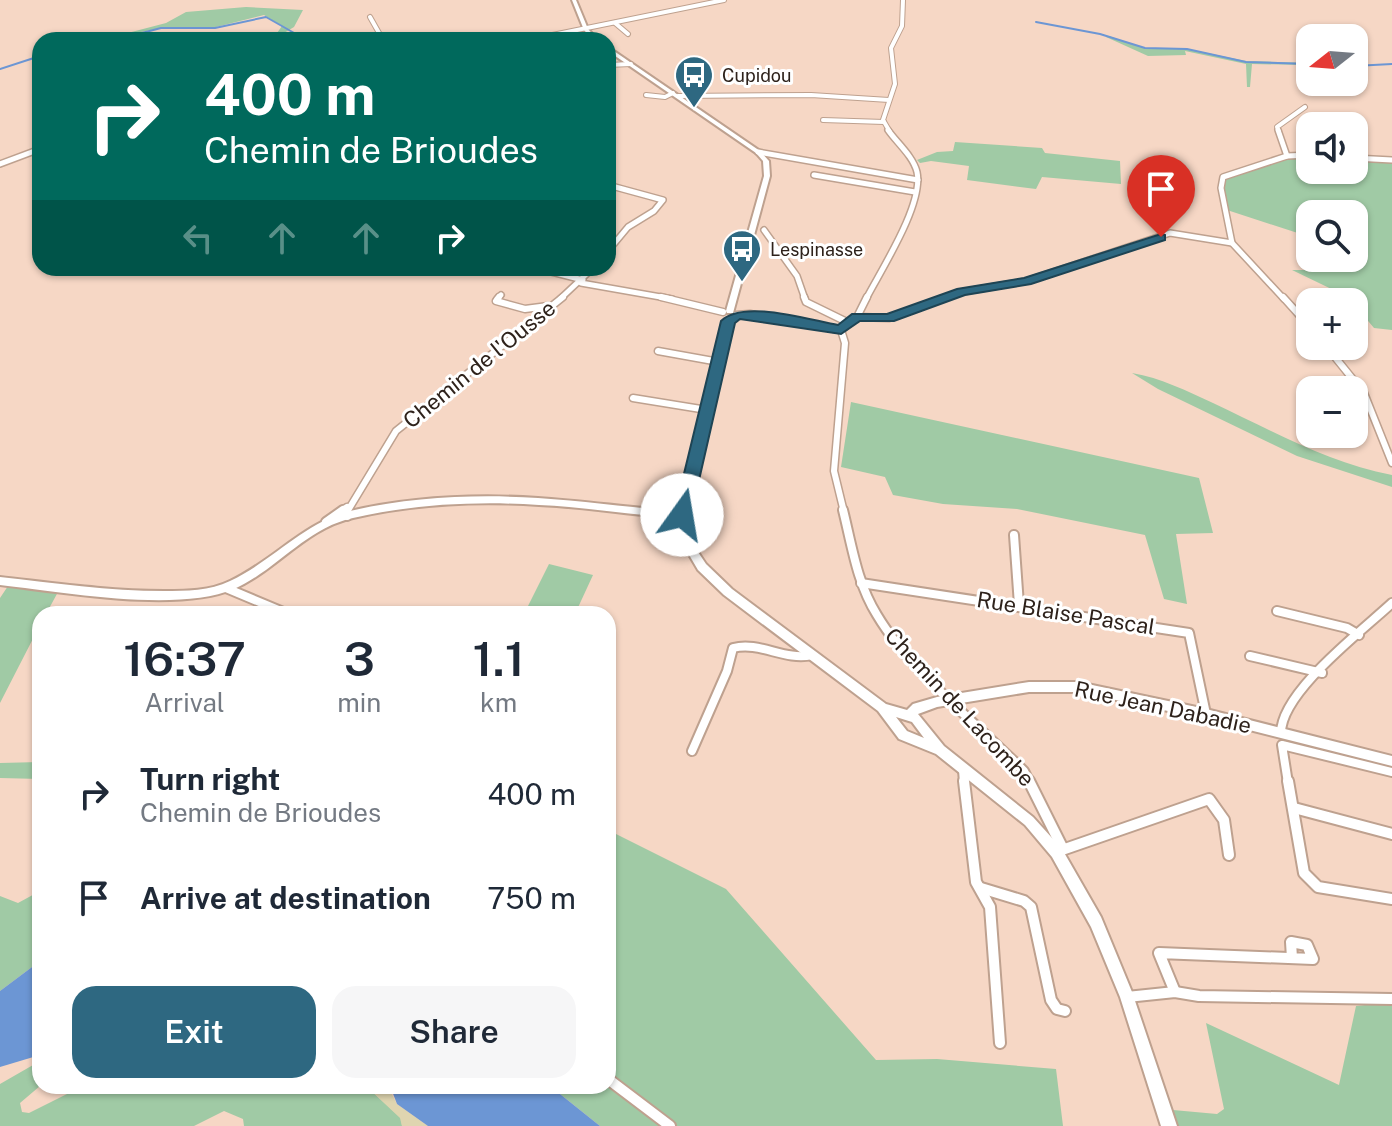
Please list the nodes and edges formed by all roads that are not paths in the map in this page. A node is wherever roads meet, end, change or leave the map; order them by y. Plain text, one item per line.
1 (574, 0) edge
2 (724, 0) edge
3 (903, 0) edge
4 (370, 17) dead end
5 (639, 17) junction
6 (615, 23) junction
7 (648, 25) dead end
8 (586, 30) junction
9 (378, 32) edge
10 (574, 32) edge
11 (628, 34) dead end
12 (616, 54) edge
13 (631, 64) junction
14 (616, 68) edge
15 (676, 94) junction
16 (646, 95) dead end
17 (889, 100) junction
18 (1305, 107) dead end
19 (823, 120) dead end
20 (884, 122) junction
21 (32, 152) edge
22 (758, 152) junction
23 (1287, 156) junction
24 (1296, 156) edge
25 (1368, 159) edge
26 (1392, 160) edge
27 (0, 164) edge
28 (814, 175) dead end
29 (918, 180) junction
30 (616, 187) edge
31 (915, 192) junction
32 (764, 230) dead end
33 (616, 241) edge
34 (1232, 243) junction
35 (564, 276) edge
36 (586, 276) edge
37 (582, 281) junction
38 (501, 295) dead end
39 (553, 304) junction
40 (1296, 312) edge
41 (729, 315) junction
42 (857, 317) junction
43 (849, 323) junction
44 (841, 330) junction
45 (658, 351) dead end
46 (1337, 360) edge
47 (719, 362) junction
48 (633, 398) dead end
49 (707, 410) junction
50 (1392, 463) edge
51 (347, 512) junction
52 (682, 515) junction
53 (1014, 535) dead end
54 (0, 581) edge
55 (861, 583) junction
56 (226, 588) junction
57 (1392, 603) edge
58 (1019, 605) junction
59 (269, 606) edge
60 (1277, 611) dead end
61 (1359, 635) junction
62 (812, 655) junction
63 (1250, 656) dead end
64 (1322, 673) junction
65 (953, 699) junction
66 (1206, 714) junction
67 (910, 721) junction
68 (1281, 733) junction
69 (911, 737) junction
70 (940, 750) junction
71 (692, 751) dead end
72 (1392, 761) edge
73 (963, 770) junction
74 (1392, 772) edge
75 (1294, 808) junction
76 (1392, 834) edge
77 (1060, 851) junction
78 (1229, 855) dead end
79 (980, 888) junction
80 (1392, 899) edge
81 (1292, 958) dead end
82 (1175, 992) junction
83 (1127, 997) junction
84 (1392, 999) edge
85 (1065, 1011) dead end
86 (1000, 1043) dead end
87 (616, 1085) edge
88 (670, 1126) edge
89 (1169, 1126) edge

1 - 8 main road
2 - 5 street
3 - 17 street
4 - 9 street
5 - 6 street
5 - 7 street
6 - 8 street
6 - 11 street
8 - 10 street
12 - 13 main road
13 - 14 street
13 - 15 main road
15 - 16 street
15 - 17 street
15 - 22 main road
17 - 20 street
18 - 23 street
19 - 20 street
20 - 29 street
21 - 27 street
22 - 29 street
22 - 41 main road
23 - 24 street
23 - 34 street
25 - 26 street
28 - 31 street
29 - 31 street
30 - 33 street
31 - 42 street
32 - 43 street
34 - 40 street
34 - 42 street
35 - 37 street
36 - 37 street, Chemin de l'Ousse
37 - 39 street, Chemin de l'Ousse
37 - 41 street
38 - 39 street
39 - 51 street, Chemin de l'Ousse
41 - 44 street
41 - 47 main road
42 - 43 street
43 - 44 street
44 - 55 street, Chemin de Lacombe
45 - 47 street
46 - 50 street
47 - 49 main road
48 - 49 street
49 - 52 main road
51 - 52 main road
51 - 56 main road
52 - 62 main road
53 - 58 street
54 - 56 main road
55 - 58 street, Rue Blaise Pascal
55 - 65 street, Chemin de Lacombe
56 - 59 street
57 - 61 street
58 - 66 street, Rue Blaise Pascal
60 - 61 street
61 - 64 street
62 - 67 main road
62 - 71 street
63 - 64 street
64 - 68 street
65 - 66 main road, Rue Jean Dabadie
65 - 67 main road, Rue Jean Dabadie
65 - 77 street, Chemin de Lacombe
66 - 68 main road, Rue Jean Dabadie
67 - 69 main road, Rue Jean Dabadie
67 - 69 main road
67 - 70 main road
68 - 72 main road, Rue Jean Dabadie
69 - 70 main road
70 - 73 main road
73 - 77 main road
73 - 79 street
74 - 75 street
75 - 76 street
75 - 80 street
77 - 78 street
77 - 83 main road
79 - 85 street
79 - 86 street
81 - 82 street
82 - 83 street
82 - 84 street
83 - 89 main road
87 - 88 street

